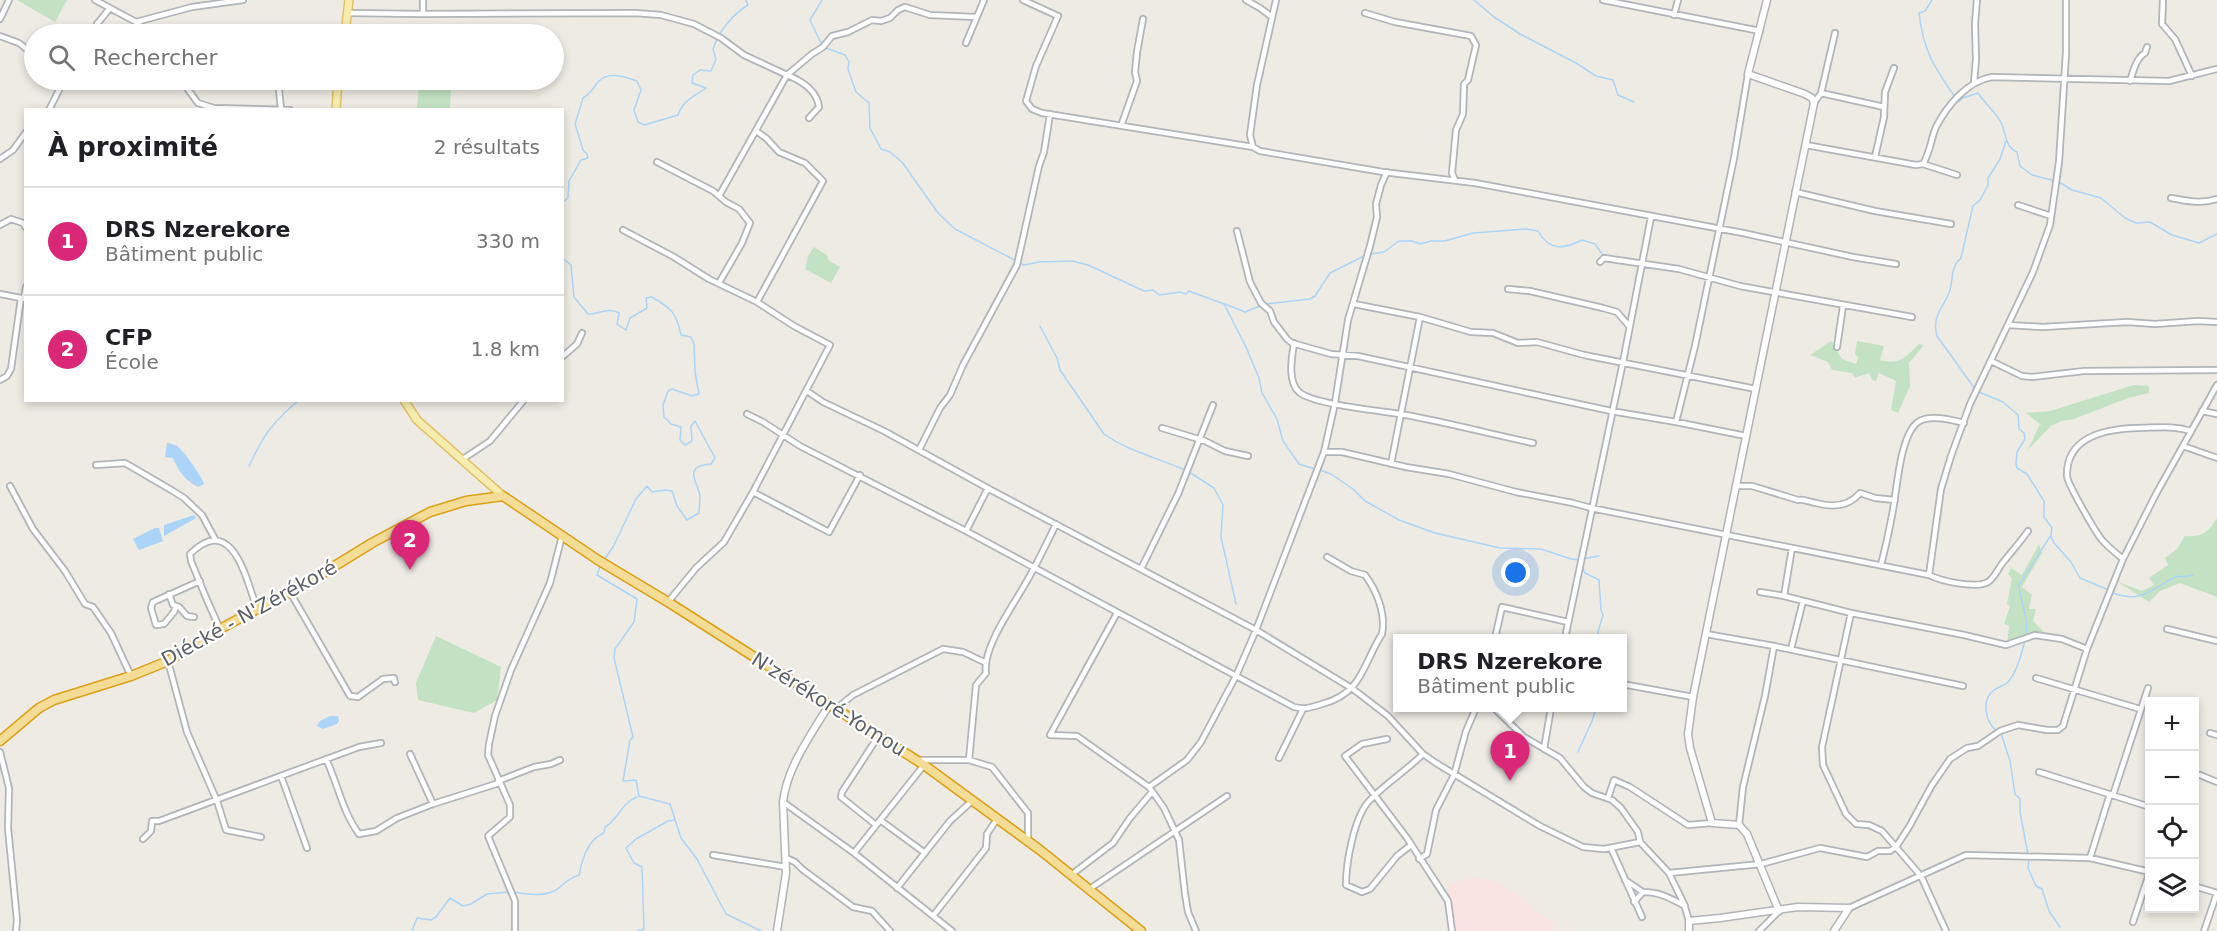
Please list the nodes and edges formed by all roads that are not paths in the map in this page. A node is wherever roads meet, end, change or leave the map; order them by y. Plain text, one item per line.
1 (9, 0) edge
2 (95, 0) edge
3 (243, 0) edge
4 (349, 0) edge
5 (423, 0) edge
6 (984, 0) edge
7 (1023, 0) edge
8 (1246, 0) edge
9 (1276, 0) edge
10 (1603, 0) edge
11 (1678, 0) edge
12 (1767, 0) edge
13 (1977, 0) edge
14 (2066, 0) edge
15 (2163, 0) edge
16 (110, 8) junction
17 (348, 13) junction
18 (1365, 13) dead end
19 (423, 14) junction
20 (1674, 15) junction
21 (976, 17) junction
22 (1272, 17) junction
23 (0, 19) edge
24 (1143, 19) dead end
25 (136, 22) junction
26 (97, 24) edge
27 (138, 24) edge
28 (346, 24) edge
29 (1760, 31) junction
30 (1835, 33) dead end
31 (0, 36) edge
32 (966, 43) dead end
33 (24, 47) edge
34 (2147, 47) dead end
35 (1894, 68) dead end
36 (2217, 69) edge
37 (1748, 74) junction
38 (787, 75) junction
39 (2192, 76) junction
40 (2063, 78) junction
41 (2130, 81) junction
42 (1974, 82) junction
43 (59, 90) edge
44 (188, 90) edge
45 (279, 90) edge
46 (337, 90) edge
47 (1821, 93) junction
48 (1814, 103) junction
49 (1884, 107) junction
50 (50, 108) edge
51 (214, 108) edge
52 (280, 108) edge
53 (336, 108) edge
54 (1050, 114) junction
55 (809, 118) dead end
56 (1121, 126) junction
57 (756, 131) junction
58 (24, 135) edge
59 (1806, 145) junction
60 (1253, 147) junction
61 (1875, 158) junction
62 (0, 159) edge
63 (657, 162) dead end
64 (1923, 164) junction
65 (1387, 172) junction
66 (1957, 175) dead end
67 (1455, 180) junction
68 (1796, 192) junction
69 (719, 196) junction
70 (2171, 198) dead end
71 (2217, 199) edge
72 (2018, 205) dead end
73 (2051, 216) junction
74 (1651, 217) junction
75 (1951, 224) dead end
76 (0, 225) edge
77 (24, 225) edge
78 (1718, 228) junction
79 (623, 230) dead end
80 (1237, 231) dead end
81 (1787, 242) junction
82 (1600, 262) dead end
83 (1641, 264) junction
84 (1896, 264) dead end
85 (1709, 277) junction
86 (719, 283) junction
87 (1508, 289) dead end
88 (1776, 291) junction
89 (0, 294) edge
90 (24, 298) edge
91 (757, 302) junction
92 (1354, 304) junction
93 (1843, 306) junction
94 (1420, 317) junction
95 (1912, 317) dead end
96 (2217, 322) edge
97 (1629, 326) junction
98 (2008, 326) junction
99 (582, 333) dead end
100 (1294, 343) junction
101 (1837, 347) dead end
102 (564, 355) edge
103 (1342, 355) junction
104 (1991, 361) junction
105 (1623, 362) junction
106 (1410, 367) junction
107 (2217, 370) edge
108 (1687, 375) junction
109 (0, 380) edge
110 (2217, 385) edge
111 (1756, 389) junction
112 (807, 391) junction
113 (405, 402) edge
114 (522, 402) edge
115 (1335, 403) junction
116 (1213, 405) dead end
117 (1611, 411) junction
118 (2202, 411) junction
119 (747, 414) dead end
120 (2217, 414) edge
121 (1401, 415) junction
122 (1676, 422) junction
123 (1964, 423) junction
124 (1162, 428) dead end
125 (2191, 431) junction
126 (783, 435) junction
127 (1746, 436) junction
128 (1199, 440) junction
129 (1533, 444) dead end
130 (2183, 446) junction
131 (919, 450) junction
132 (1324, 452) junction
133 (1248, 456) dead end
134 (2217, 458) edge
135 (463, 459) junction
136 (1391, 464) junction
137 (96, 465) dead end
138 (860, 476) junction
139 (10, 486) dead end
140 (1736, 486) junction
141 (988, 488) junction
142 (753, 492) junction
143 (503, 496) junction
144 (1895, 500) junction
145 (1591, 508) junction
146 (1056, 524) junction
147 (966, 531) junction
148 (2028, 531) dead end
149 (1726, 534) junction
150 (562, 536) junction
151 (214, 539) junction
152 (1792, 548) junction
153 (1327, 557) dead end
154 (2123, 559) junction
155 (1881, 565) junction
156 (1034, 568) junction
157 (1141, 569) junction
158 (1929, 575) junction
159 (200, 581) junction
160 (290, 592) junction
161 (1760, 592) dead end
162 (169, 594) junction
163 (1784, 596) junction
164 (1803, 601) junction
165 (668, 602) junction
166 (176, 606) junction
167 (257, 609) junction
168 (1117, 613) junction
169 (1851, 613) junction
170 (194, 617) dead end
171 (1568, 622) junction
172 (220, 629) junction
173 (2167, 629) dead end
174 (1256, 630) junction
175 (1496, 634) edge
176 (1566, 634) edge
177 (1706, 634) junction
178 (2217, 641) edge
179 (1774, 646) junction
180 (1791, 649) junction
181 (2087, 649) junction
182 (1840, 660) junction
183 (168, 661) junction
184 (984, 662) junction
185 (131, 676) junction
186 (1236, 676) junction
187 (2036, 678) dead end
188 (395, 682) dead end
189 (1627, 685) edge
190 (1963, 686) dead end
191 (2148, 688) dead end
192 (1353, 689) junction
193 (2075, 689) junction
194 (1693, 697) junction
195 (834, 706) junction
196 (2140, 709) junction
197 (1303, 710) junction
198 (1474, 712) edge
199 (1498, 712) edge
200 (1550, 712) edge
201 (2210, 733) dead end
202 (879, 735) junction
203 (2217, 735) edge
204 (1387, 739) dead end
205 (0, 741) edge
206 (381, 742) dead end
207 (1544, 749) junction
208 (0, 752) edge
209 (410, 754) dead end
210 (1422, 754) junction
211 (1279, 758) dead end
212 (326, 759) junction
213 (560, 760) dead end
214 (969, 760) junction
215 (920, 762) junction
216 (2039, 772) dead end
217 (1454, 775) junction
218 (281, 776) junction
219 (2200, 776) dead end
220 (499, 782) junction
221 (2217, 782) edge
222 (1151, 789) junction
223 (2111, 794) junction
224 (1374, 795) junction
225 (1227, 796) dead end
226 (1608, 798) junction
227 (973, 800) junction
228 (217, 801) junction
229 (783, 802) junction
230 (433, 804) junction
231 (2145, 805) edge
232 (997, 819) junction
233 (880, 820) junction
234 (1712, 823) junction
235 (876, 825) junction
236 (1740, 825) junction
237 (1174, 832) junction
238 (261, 837) dead end
239 (143, 839) dead end
240 (1028, 841) junction
241 (1640, 842) junction
242 (1411, 845) junction
243 (1896, 847) junction
244 (307, 848) dead end
245 (1611, 848) junction
246 (854, 853) junction
247 (925, 853) junction
248 (713, 855) dead end
249 (786, 858) junction
250 (2090, 858) junction
251 (1419, 859) junction
252 (1761, 864) junction
253 (786, 867) junction
254 (2145, 871) edge
255 (1669, 873) junction
256 (1070, 876) junction
257 (1921, 876) junction
258 (1624, 879) junction
259 (2145, 884) edge
260 (897, 888) junction
261 (2199, 888) edge
262 (1088, 890) junction
263 (1642, 892) junction
264 (1634, 902) junction
265 (1685, 906) junction
266 (1849, 908) junction
267 (1779, 910) junction
268 (933, 916) junction
269 (1642, 917) dead end
270 (1689, 921) junction
271 (2133, 922) dead end
272 (16, 931) edge
273 (515, 931) edge
274 (777, 931) edge
275 (890, 931) edge
276 (952, 931) edge
277 (1141, 931) edge
278 (1196, 931) edge
279 (1452, 931) edge
280 (1689, 931) edge
281 (1759, 931) edge
282 (1834, 931) edge
283 (1946, 931) edge
284 (2204, 931) edge

1 - 23 street
2 - 16 street
3 - 25 street
4 - 17 main road
5 - 19 street
6 - 21 street
7 - 54 street
8 - 22 street
9 - 22 street
10 - 20 street
11 - 20 street
12 - 29 street
13 - 42 street
14 - 40 street
15 - 39 street
16 - 25 street
16 - 26 street
17 - 19 street
17 - 28 main road
18 - 67 street
19 - 38 street
20 - 29 street
21 - 32 street
21 - 38 street
22 - 60 street
24 - 56 street
25 - 27 street
29 - 37 street
30 - 47 street
31 - 33 street
34 - 41 street
35 - 49 street
36 - 39 street
37 - 48 street
37 - 78 street
38 - 55 street
38 - 57 street
39 - 41 street
40 - 41 street
40 - 42 street
40 - 73 street
42 - 64 street
43 - 50 street
44 - 51 street
45 - 52 street
46 - 53 main road
47 - 48 street
47 - 49 street
48 - 59 street
49 - 61 street
54 - 56 street
54 - 131 street
56 - 60 street
57 - 69 street
57 - 91 street
58 - 62 street
59 - 61 street
59 - 68 street
60 - 65 street
61 - 64 street
63 - 69 street
64 - 66 street
65 - 67 street
65 - 92 street
67 - 74 street
68 - 75 street
68 - 81 street
69 - 86 street
70 - 71 street
72 - 73 street
73 - 98 street
74 - 78 street
74 - 83 street
76 - 77 street
78 - 81 street
78 - 85 street
79 - 86 street
80 - 100 street
81 - 84 street
81 - 88 street
82 - 83 street
83 - 85 street
83 - 97 street
85 - 88 street
85 - 108 street
86 - 91 street
87 - 97 street
88 - 93 street
88 - 111 street
89 - 90 street
90 - 109 street
91 - 112 street
92 - 94 street
92 - 103 street
93 - 95 street
93 - 101 street
94 - 105 street
94 - 106 street
96 - 98 street
97 - 105 street
98 - 104 street
99 - 102 street
100 - 103 street
100 - 115 street
103 - 106 street
103 - 115 street
104 - 107 street
104 - 123 street
105 - 108 street
105 - 117 street
106 - 117 street
106 - 121 street
108 - 111 street
108 - 122 street
110 - 118 street
111 - 127 street
112 - 126 street
112 - 131 street
113 - 135 main road
114 - 135 street
115 - 121 street
115 - 132 street
116 - 128 street
117 - 122 street
117 - 145 street
118 - 120 street
118 - 125 street
119 - 126 street
121 - 129 street
121 - 136 street
122 - 127 street
123 - 144 street
123 - 158 street
124 - 128 street
125 - 130 street
125 - 154 street
126 - 138 street
126 - 142 street
127 - 140 street
128 - 133 street
128 - 157 street
130 - 134 street
130 - 154 street
131 - 141 street
132 - 136 street
132 - 174 street
135 - 143 main road
136 - 145 street
137 - 151 street
138 - 142 street
138 - 147 street
139 - 185 street
140 - 144 street
140 - 149 street
141 - 146 street
141 - 147 street
142 - 165 street
143 - 150 highway, N'zérékoré-Yomou
143 - 160 highway, Diécké - N'Zérékoré
144 - 155 street
145 - 149 street
145 - 171 street
146 - 156 street
146 - 157 street
147 - 156 street
148 - 158 street
149 - 152 street
149 - 177 street
150 - 165 highway, N'zérékoré-Yomou
150 - 220 street
151 - 159 street
151 - 167 street
152 - 155 street
152 - 163 street
153 - 192 street
154 - 181 street
155 - 158 street
156 - 168 street
156 - 184 street
157 - 174 street
159 - 162 street
159 - 172 street
160 - 167 highway, Diécké - N'Zérékoré
160 - 188 street
161 - 163 street
162 - 166 street
162 - 166 street
163 - 164 street
164 - 169 street
164 - 180 street
165 - 195 highway, N'zérékoré-Yomou
166 - 170 street
167 - 172 highway, Diécké - N'Zérékoré
168 - 186 street
168 - 222 street
169 - 181 street
169 - 182 street
171 - 175 street
171 - 176 street
172 - 183 highway, Diécké - N'Zérékoré
173 - 178 street
174 - 186 street
174 - 192 street
177 - 179 street
177 - 194 street
179 - 180 street
179 - 236 street
180 - 182 street
181 - 193 street
182 - 190 street
182 - 243 street
183 - 185 highway, Diécké - N'Zérékoré
183 - 228 street
184 - 195 street
184 - 214 street
185 - 205 highway, Diécké - N'Zérékoré
186 - 197 street
186 - 222 street
187 - 193 street
189 - 194 street
191 - 196 street
192 - 197 street
192 - 210 street
193 - 196 street
193 - 243 street
194 - 234 street
195 - 202 highway, N'zérékoré-Yomou
195 - 229 street
196 - 223 street
197 - 211 street
198 - 217 street
199 - 207 street
200 - 207 street
201 - 203 street
202 - 215 highway, N'zérékoré-Yomou
202 - 235 street
204 - 224 street
206 - 212 street
207 - 226 street
208 - 272 street
209 - 230 street
210 - 217 street
210 - 224 street
212 - 218 street
212 - 230 street
213 - 220 street
214 - 215 street
214 - 240 street
215 - 227 highway, N'zérékoré-Yomou
215 - 233 street
216 - 223 street
217 - 245 street
217 - 251 street
218 - 228 street
218 - 244 street
219 - 221 street
220 - 230 street
220 - 273 street
222 - 237 street
222 - 256 street
223 - 231 street
223 - 250 street
224 - 242 street
224 - 242 street
225 - 237 street
226 - 234 street
226 - 241 street
227 - 232 highway, N'zérékoré-Yomou
227 - 247 street
228 - 238 street
228 - 239 street
229 - 246 street
229 - 249 street
232 - 240 highway, N'zérékoré-Yomou
232 - 268 street
233 - 235 street
233 - 247 street
234 - 236 street
235 - 246 street
236 - 252 street
237 - 262 street
237 - 278 street
240 - 256 highway, N'zérékoré-Yomou
241 - 245 street
241 - 255 street
242 - 251 street
243 - 252 street
243 - 257 street
245 - 258 street
246 - 260 street
247 - 260 street
248 - 253 street
249 - 253 street
249 - 275 street
250 - 254 street
250 - 257 street
251 - 279 street
252 - 255 street
252 - 267 street
253 - 274 street
255 - 265 street
256 - 262 highway, N'zérékoré-Yomou
257 - 266 street
257 - 283 street
258 - 263 street
258 - 264 street
259 - 271 street
260 - 268 street
261 - 284 street
262 - 277 highway, N'zérékoré-Yomou
263 - 264 street
263 - 265 street
264 - 269 street
265 - 270 street
266 - 267 street
266 - 282 street
267 - 270 street
267 - 281 street
268 - 276 street
270 - 280 street

